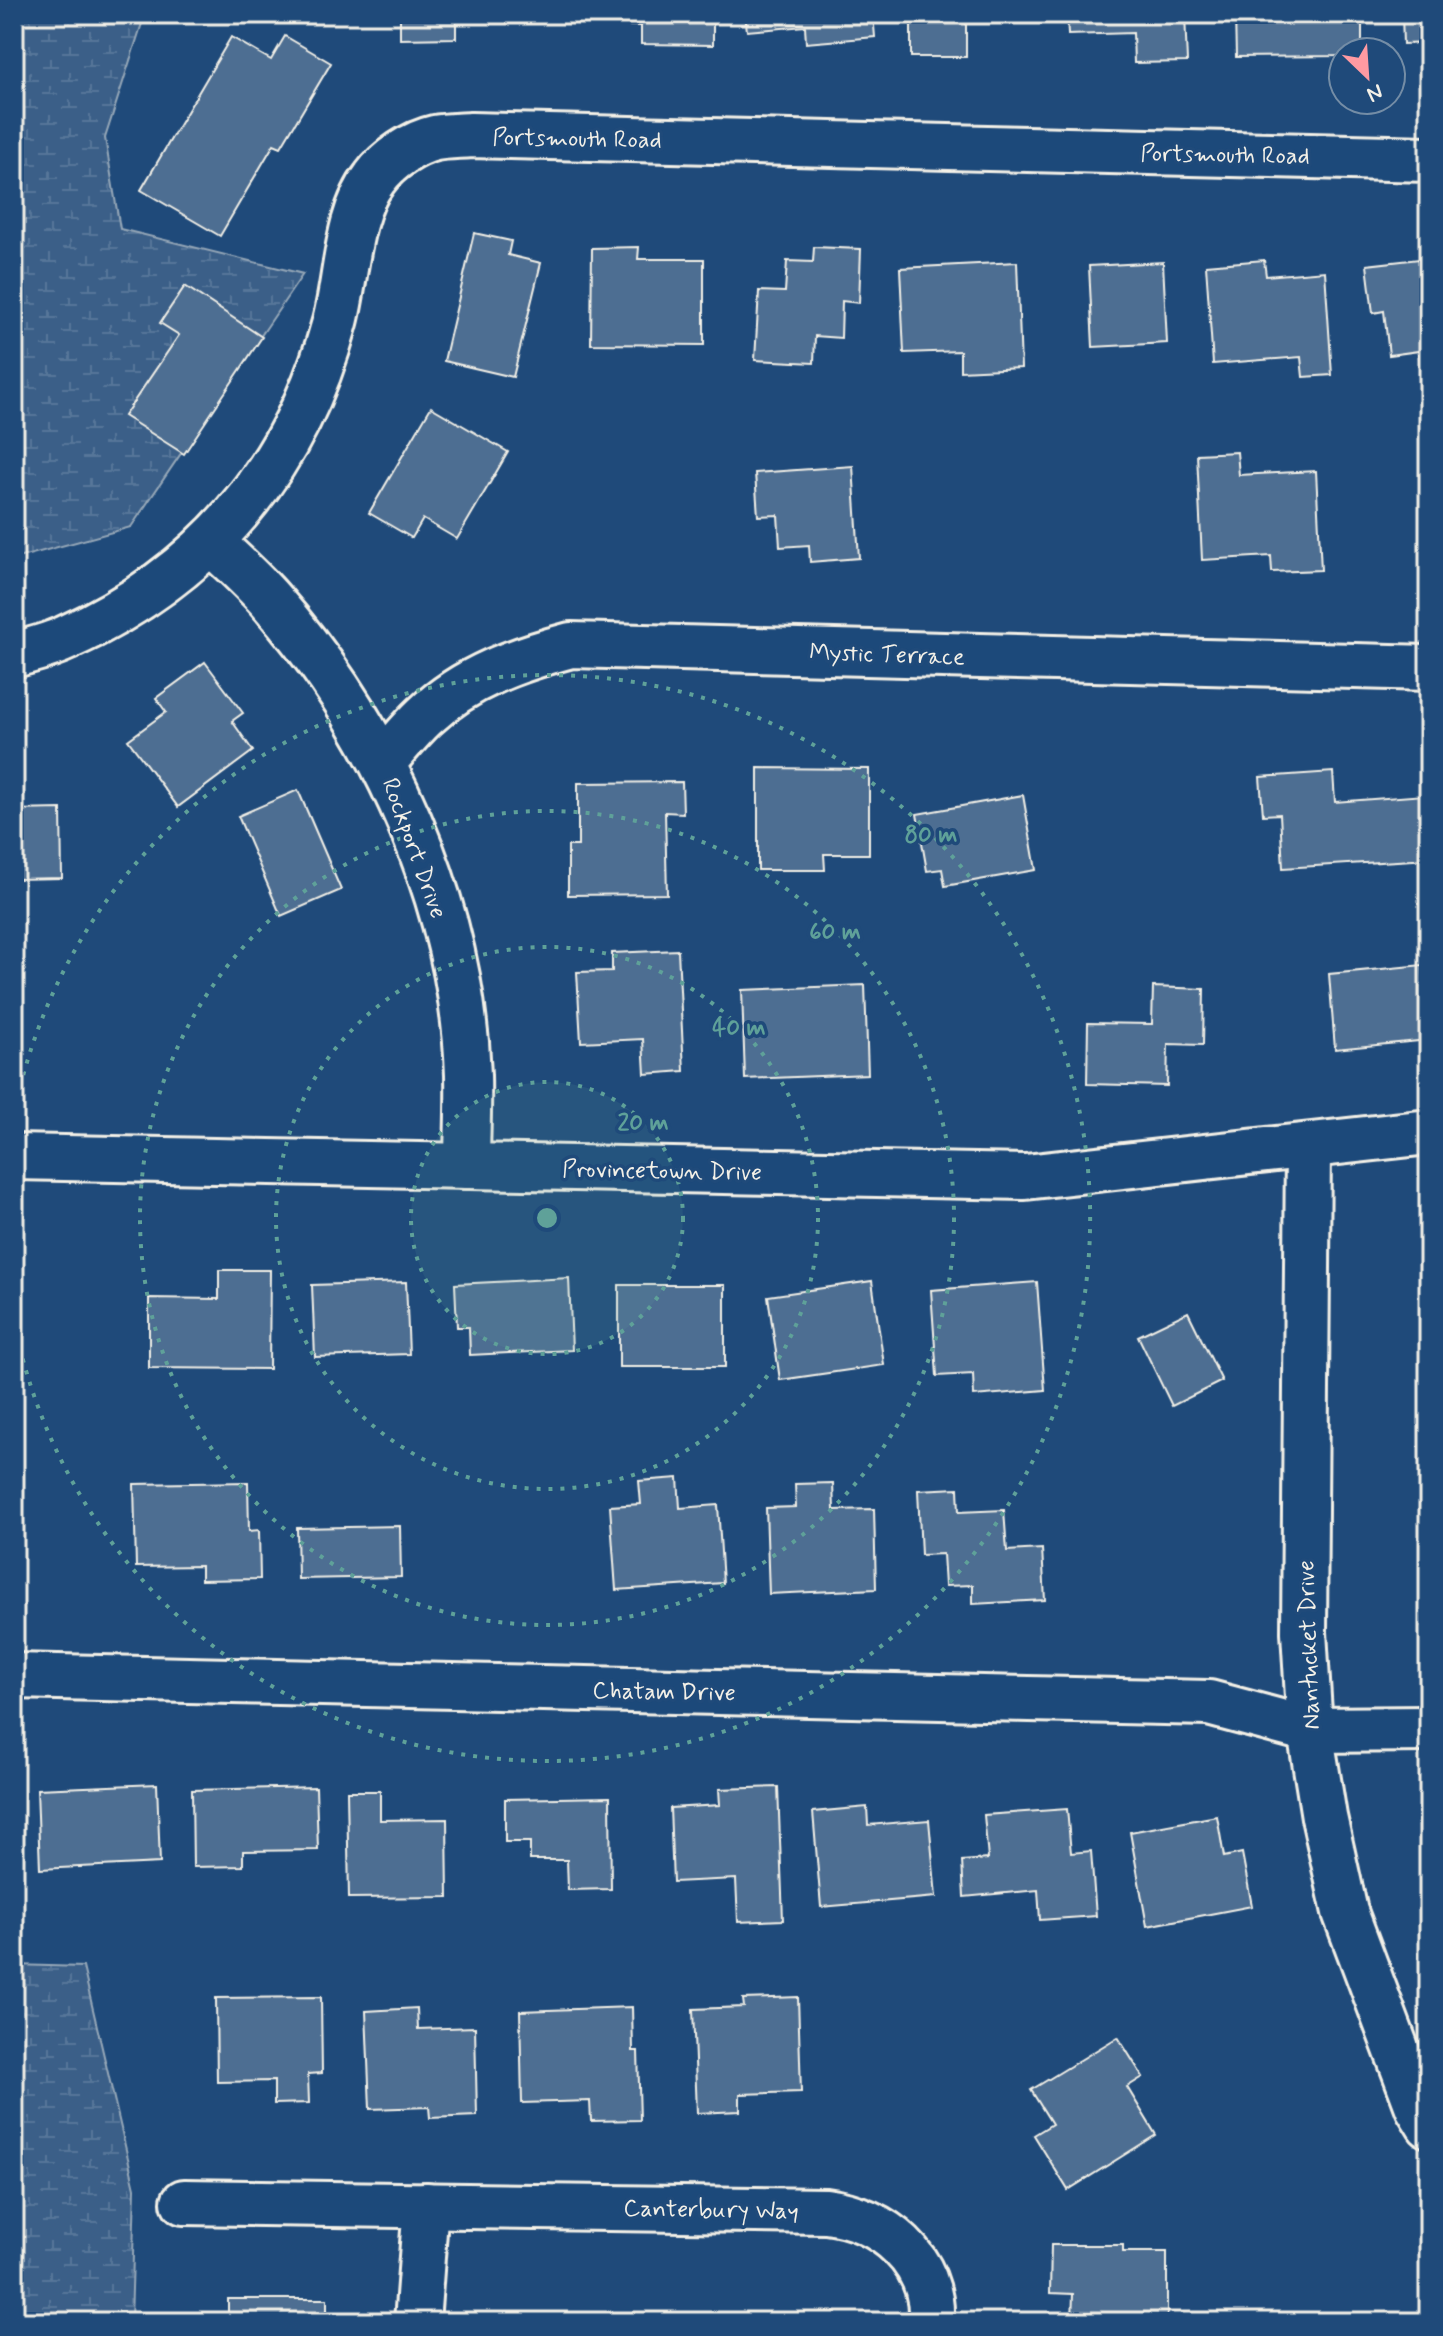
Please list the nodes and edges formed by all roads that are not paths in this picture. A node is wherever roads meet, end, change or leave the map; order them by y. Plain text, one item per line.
1 (1429, 159) edge
2 (211, 542) junction
3 (14, 655) edge
4 (1429, 668) edge
5 (383, 762) junction
6 (1429, 1132) edge
7 (1308, 1146) junction
8 (14, 1157) edge
9 (467, 1166) junction
10 (14, 1676) edge
11 (1429, 1729) edge
12 (1310, 1730) junction
13 (1429, 2125) edge
14 (184, 2202) dead end
15 (426, 2205) junction
16 (417, 2322) edge
17 (931, 2322) edge

1 - 2 street, Portsmouth Road
2 - 3 street, Portsmouth Road
2 - 5 street, Rockport Drive
4 - 5 street, Mystic Terrace
5 - 9 street, Rockport Drive
6 - 7 street, Provincetown Drive
7 - 9 street, Provincetown Drive
7 - 12 street, Nantucket Drive
8 - 9 street, Provincetown Drive
10 - 12 street, Chatam Drive
11 - 12 street, Chatam Drive
12 - 13 street, Nantucket Drive
14 - 15 street, Canterbury Way
15 - 16 street
15 - 17 street, Canterbury Way

